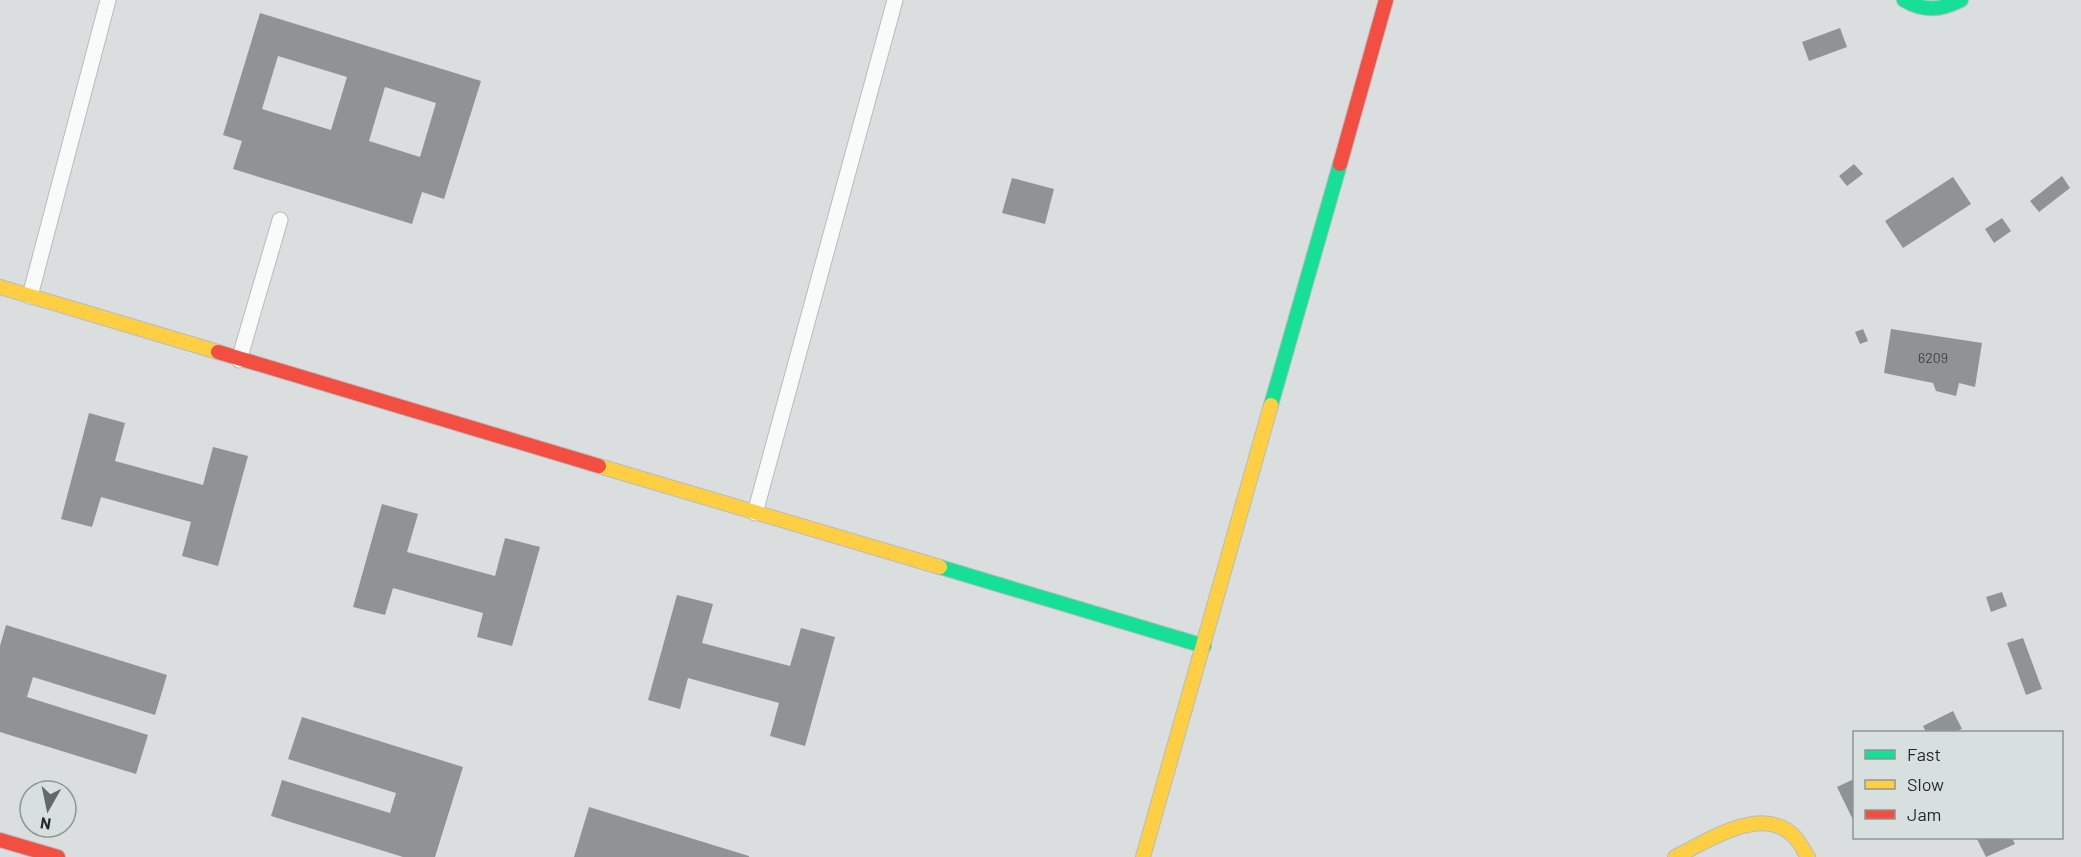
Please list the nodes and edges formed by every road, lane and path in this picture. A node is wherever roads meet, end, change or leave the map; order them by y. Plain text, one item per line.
1 (108, 0) edge
2 (895, 0) edge
3 (1386, 0) edge
4 (1904, 0) edge
5 (1960, 0) edge
6 (280, 220) dead end
7 (0, 288) edge
8 (30, 296) junction
9 (239, 360) junction
10 (755, 513) junction
11 (1204, 646) junction
12 (0, 840) edge
13 (58, 857) edge
14 (1143, 857) edge
15 (1675, 857) edge
16 (1808, 857) edge

1 - 8 lane
2 - 10 lane
3 - 11 street
4 - 5 street
6 - 9 lane
7 - 8 street
8 - 9 street
9 - 10 street
10 - 11 street
11 - 14 street
12 - 13 street
15 - 16 street

